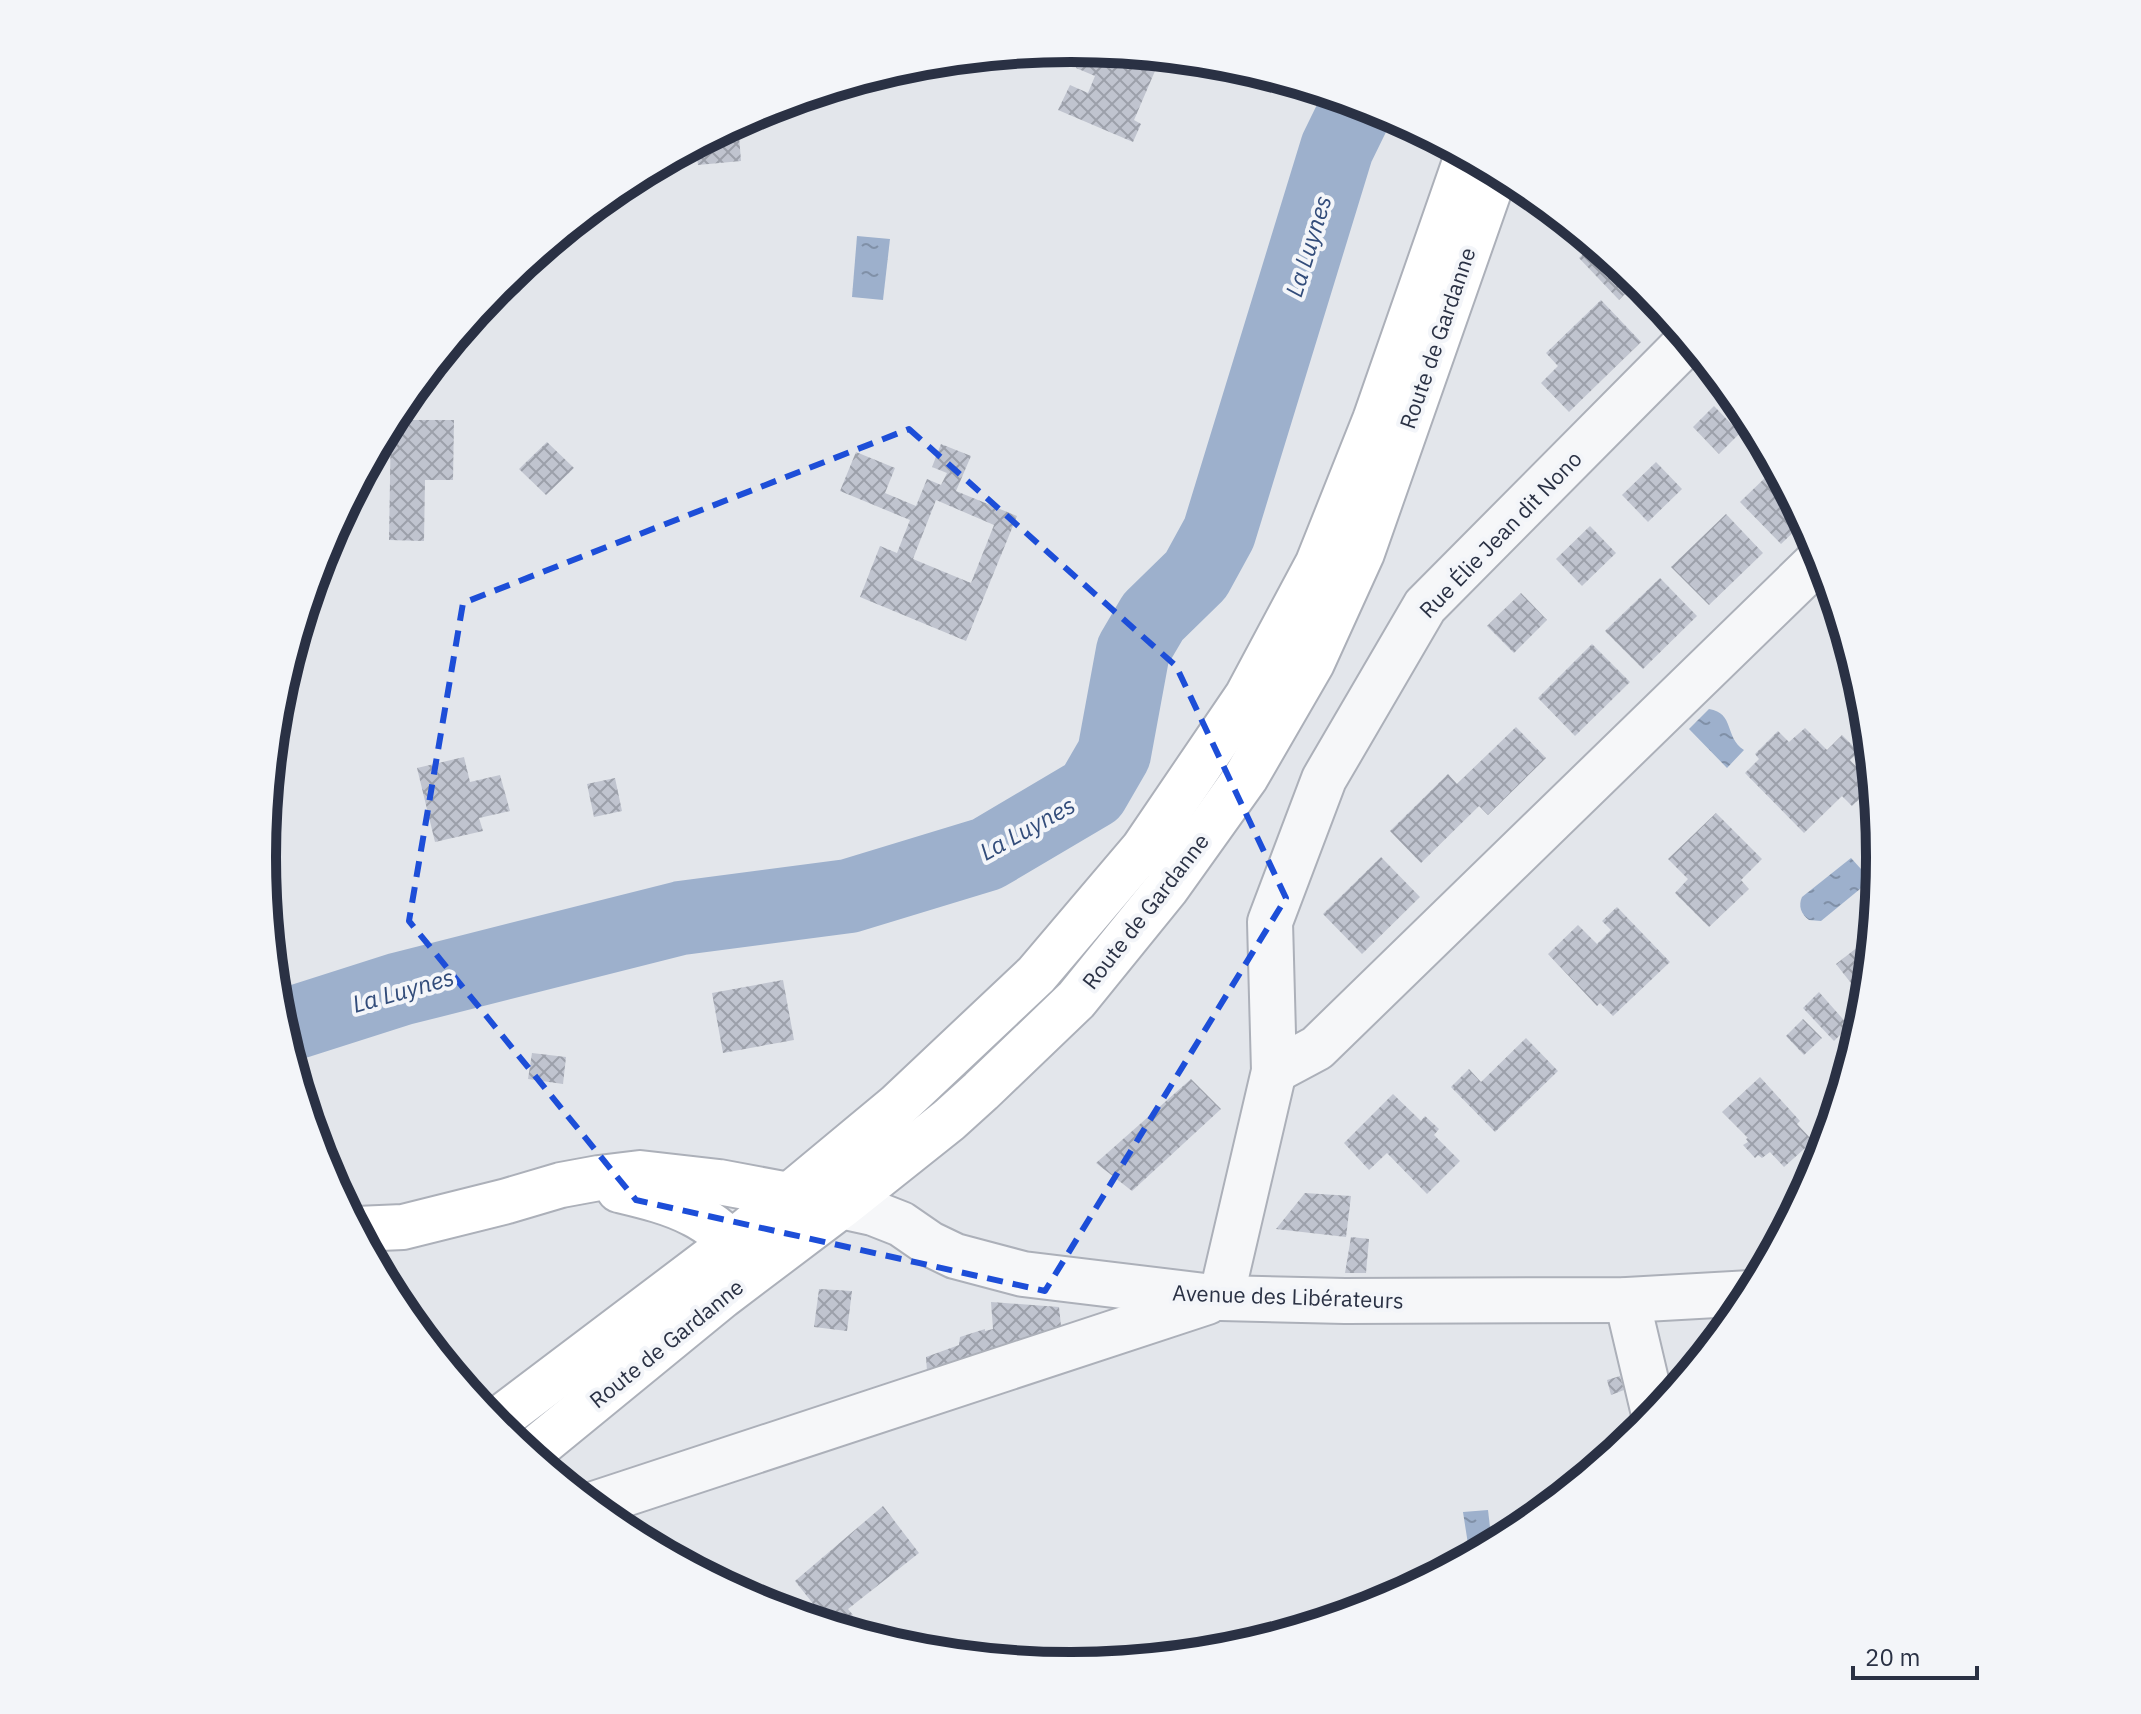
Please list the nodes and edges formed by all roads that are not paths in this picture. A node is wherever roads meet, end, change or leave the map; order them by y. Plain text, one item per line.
1 (1463, 166) edge
2 (1492, 183) edge
3 (1681, 348) edge
4 (1811, 568) edge
5 (1274, 1071) junction
6 (561, 1185) junction
7 (791, 1195) junction
8 (841, 1206) junction
9 (368, 1229) edge
10 (745, 1256) junction
11 (1735, 1294) edge
12 (1221, 1298) junction
13 (1627, 1300) junction
14 (1651, 1400) edge
15 (505, 1416) edge
16 (537, 1447) edge
17 (605, 1501) edge

1 - 7 main road, Route de Gardanne
2 - 8 main road, Route de Gardanne
3 - 5 street, Rue Élie Jean dit Nono
4 - 5 street
5 - 12 street, Rue Élie Jean dit Nono
6 - 7 main road
6 - 9 main road
6 - 10 main road
7 - 8 main road
7 - 10 main road, Route de Gardanne
8 - 10 main road, Route de Gardanne
8 - 12 street, Avenue des Libérateurs
10 - 15 main road, Route de Gardanne
10 - 16 main road, Route de Gardanne
11 - 13 street, Avenue des Libérateurs
12 - 13 street, Avenue des Libérateurs
12 - 17 street
13 - 14 street

